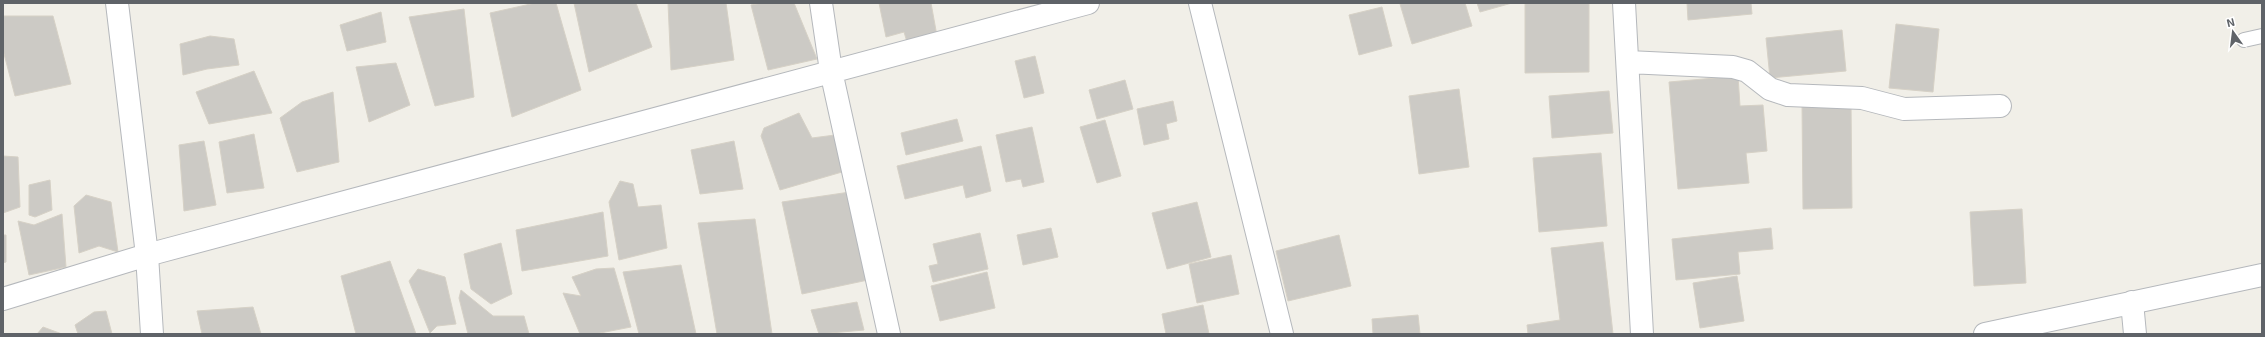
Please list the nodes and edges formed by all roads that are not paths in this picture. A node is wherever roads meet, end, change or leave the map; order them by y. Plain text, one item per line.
1 (117, 3) edge
2 (822, 3) edge
3 (1088, 3) edge
4 (1200, 3) edge
5 (1624, 3) edge
6 (2262, 36) edge
7 (2244, 40) dead end
8 (1628, 62) junction
9 (831, 71) junction
10 (2000, 106) dead end
11 (147, 255) junction
12 (2262, 275) edge
13 (3, 299) edge
14 (2132, 302) junction
15 (152, 334) edge
16 (889, 334) edge
17 (1282, 334) edge
18 (1642, 334) edge
19 (1985, 334) edge
20 (2135, 334) edge

1 - 11 street
2 - 9 street
3 - 9 street
4 - 17 street
5 - 8 street
6 - 7 lane
8 - 10 street
8 - 18 street
9 - 11 street
9 - 16 street
11 - 13 street
11 - 15 street
12 - 14 street
14 - 19 street
14 - 20 street

